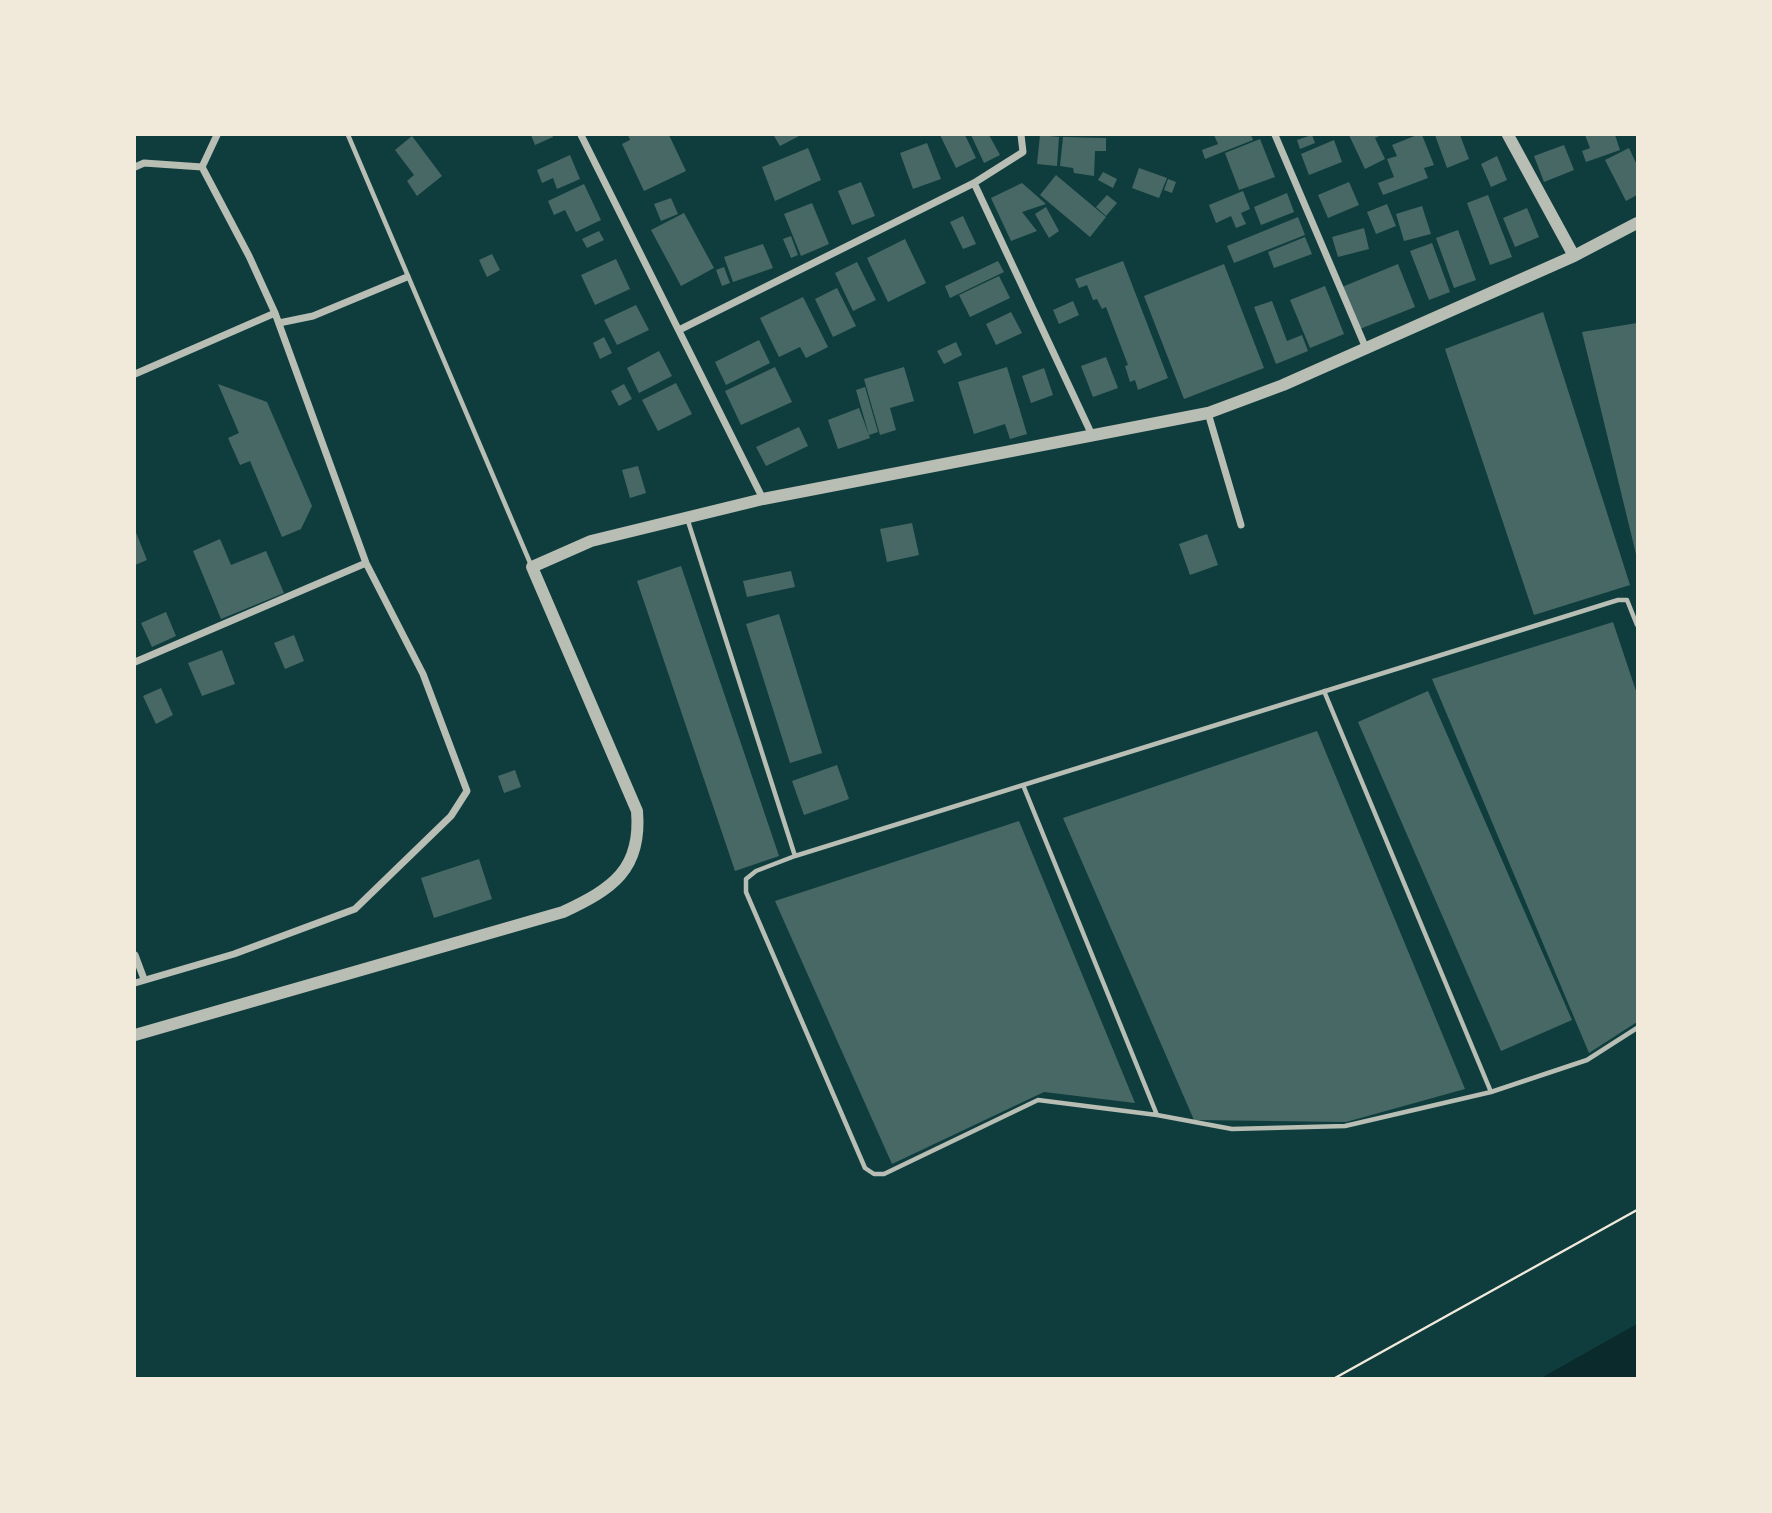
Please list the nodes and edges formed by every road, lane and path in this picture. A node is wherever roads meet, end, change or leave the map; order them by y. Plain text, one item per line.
1 (217, 135) edge
2 (348, 135) edge
3 (581, 135) edge
4 (1021, 135) edge
5 (1275, 135) edge
6 (1508, 135) edge
7 (135, 167) edge
8 (202, 167) junction
9 (974, 183) junction
10 (1637, 223) edge
11 (1574, 256) junction
12 (407, 277) junction
13 (275, 313) junction
14 (279, 323) junction
15 (679, 330) junction
16 (1365, 346) junction
17 (135, 374) edge
18 (1208, 413) junction
19 (1093, 436) junction
20 (763, 499) junction
21 (687, 517) junction
22 (1241, 525) dead end
23 (366, 563) junction
24 (532, 567) junction
25 (1637, 625) edge
26 (135, 662) edge
27 (1324, 691) junction
28 (1023, 785) junction
29 (795, 856) junction
30 (135, 955) edge
31 (144, 979) junction
32 (135, 982) edge
33 (1637, 1028) edge
34 (135, 1035) edge
35 (1491, 1091) junction
36 (1157, 1115) junction
37 (1637, 1210) edge
38 (1335, 1378) edge

1 - 8 street
2 - 12 lane
3 - 15 street
4 - 9 street
5 - 16 street
6 - 11 street
7 - 8 street
8 - 13 street
9 - 15 street
9 - 19 street
10 - 11 street
11 - 16 street
12 - 14 street
12 - 24 lane
13 - 14 street
13 - 17 street
14 - 23 street
15 - 20 street
16 - 18 street
18 - 19 street
18 - 22 street
19 - 20 street
20 - 21 street
21 - 24 street
21 - 29 lane
23 - 26 street
23 - 31 street
24 - 34 street
25 - 27 lane
27 - 28 lane
27 - 35 lane
28 - 29 lane
28 - 36 lane
29 - 36 lane
30 - 31 street
31 - 32 street
33 - 35 lane
35 - 36 lane
37 - 38 path

